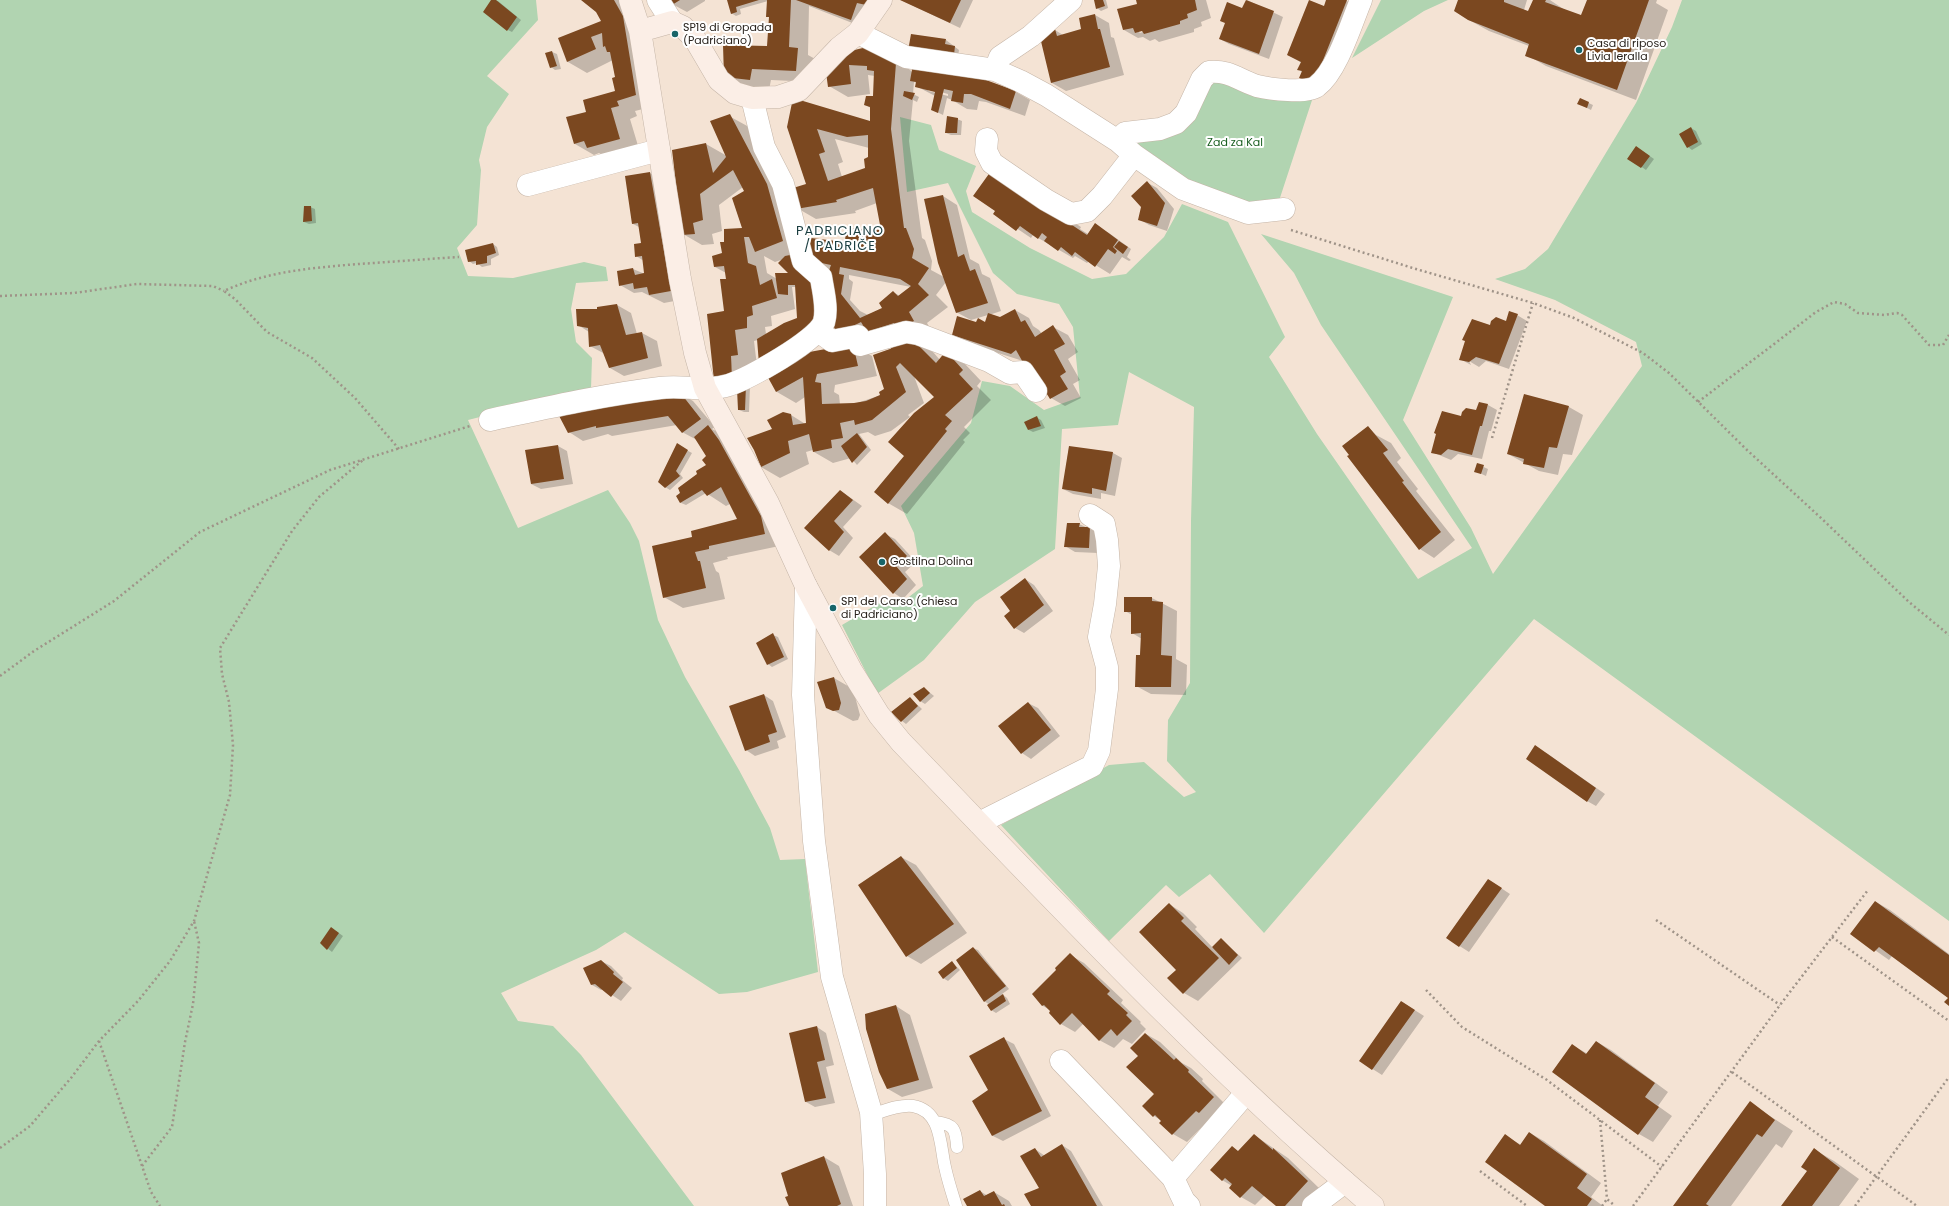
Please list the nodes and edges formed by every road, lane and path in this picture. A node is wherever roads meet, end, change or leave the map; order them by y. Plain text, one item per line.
1 (630, 0) edge
2 (658, 0) edge
3 (881, 0) edge
4 (1071, 0) edge
5 (1361, 0) edge
6 (672, 22) junction
7 (640, 31) junction
8 (858, 33) junction
9 (995, 70) junction
10 (752, 98) junction
11 (987, 139) dead end
12 (1118, 141) junction
13 (659, 150) junction
14 (1134, 155) junction
15 (528, 185) dead end
16 (1284, 209) dead end
17 (1291, 230) dead end
18 (459, 257) dead end
19 (224, 291) junction
20 (0, 296) edge
21 (1533, 303) junction
22 (818, 331) junction
23 (1949, 335) edge
24 (705, 388) junction
25 (1036, 391) dead end
26 (1698, 402) junction
27 (490, 420) joint
28 (1492, 438) dead end
29 (399, 449) junction
30 (363, 460) junction
31 (1090, 515) dead end
32 (806, 586) junction
33 (1949, 635) edge
34 (0, 676) edge
35 (979, 823) junction
36 (1868, 890) dead end
37 (194, 920) junction
38 (1656, 920) dead end
39 (1832, 937) junction
40 (1426, 990) dead end
41 (1780, 1005) junction
42 (1949, 1021) edge
43 (99, 1041) junction
44 (1061, 1061) dead end
45 (1732, 1072) junction
46 (1949, 1077) edge
47 (1246, 1093) junction
48 (871, 1115) junction
49 (1600, 1120) junction
50 (935, 1122) junction
51 (957, 1147) dead end
52 (0, 1148) edge
53 (142, 1166) junction
54 (1662, 1167) junction
55 (1480, 1171) dead end
56 (1877, 1176) junction
57 (1173, 1178) junction
58 (1345, 1182) junction
59 (1607, 1199) junction
60 (160, 1206) edge
61 (875, 1206) edge
62 (956, 1206) edge
63 (1189, 1206) edge
64 (1313, 1206) edge
65 (1373, 1206) edge
66 (1527, 1206) edge
67 (1602, 1206) edge
68 (1615, 1206) edge
69 (1633, 1206) edge
70 (1855, 1206) edge
71 (1917, 1206) edge

1 - 7 main road
2 - 6 street
3 - 8 main road
4 - 9 street
5 - 12 street
6 - 7 main road
6 - 10 main road
7 - 13 main road
8 - 9 street
8 - 10 main road
9 - 12 street
10 - 22 street
11 - 14 street
12 - 14 street
13 - 15 street
13 - 24 main road
14 - 16 street
17 - 21 path
18 - 19 path
19 - 20 path
19 - 29 path
21 - 26 path
21 - 28 path
22 - 24 street
22 - 25 street
23 - 26 path
24 - 27 street
24 - 32 main road
26 - 33 path
27 - 29 path
29 - 30 path
30 - 34 path
30 - 37 path
31 - 35 street
32 - 35 main road
32 - 48 street
35 - 47 main road
36 - 39 path
37 - 43 path
37 - 53 path
38 - 41 path
39 - 41 path
39 - 42 path
40 - 49 path
41 - 45 path
43 - 52 path
43 - 53 path
44 - 57 street
45 - 54 path
45 - 56 path
46 - 56 path
47 - 57 street
47 - 58 main road
48 - 50 lane
48 - 61 street
49 - 54 path
49 - 59 path
50 - 51 lane
50 - 62 lane
53 - 60 path
54 - 69 path
55 - 66 path
56 - 70 path
56 - 71 path
57 - 63 street
58 - 64 street
58 - 65 main road
59 - 67 path
59 - 68 path

